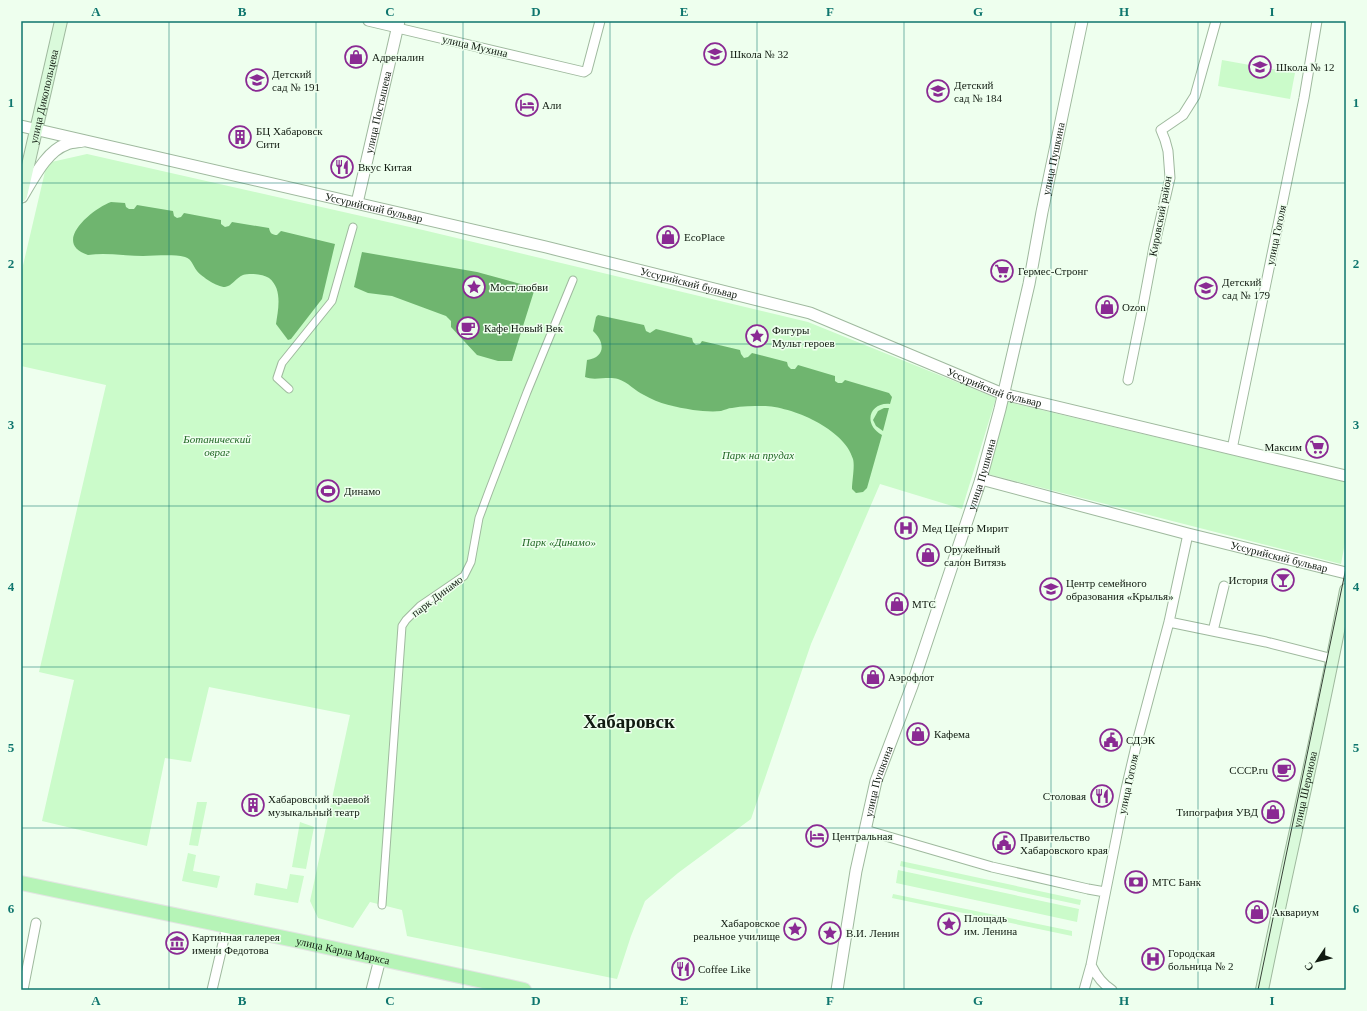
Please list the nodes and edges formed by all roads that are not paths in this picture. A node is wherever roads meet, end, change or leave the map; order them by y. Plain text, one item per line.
1 (60, 21) edge
2 (368, 21) edge
3 (600, 21) edge
4 (1082, 21) edge
5 (1216, 21) edge
6 (1317, 21) edge
7 (399, 25) edge
8 (21, 126) edge
9 (36, 129) junction
10 (88, 140) junction
11 (21, 197) edge
12 (357, 204) junction
13 (352, 227) dead end
14 (573, 280) dead end
15 (1128, 380) dead end
16 (289, 389) dead end
17 (1003, 394) junction
18 (1232, 449) junction
19 (1346, 476) edge
20 (981, 479) junction
21 (1188, 534) junction
22 (1346, 573) edge
23 (1224, 586) dead end
24 (1346, 590) edge
25 (1169, 622) junction
26 (1213, 631) junction
27 (1333, 658) junction
28 (865, 830) junction
29 (21, 883) edge
30 (1104, 892) junction
31 (382, 905) dead end
32 (36, 923) dead end
33 (227, 926) junction
34 (380, 959) junction
35 (1091, 965) junction
36 (23, 990) edge
37 (212, 990) edge
38 (372, 990) edge
39 (524, 990) edge
40 (837, 990) edge
41 (1084, 990) edge
42 (1112, 990) edge
43 (1262, 990) edge

1 - 9 main road, улица Дикопольцева
2 - 7 street, улица Мухина
3 - 7 street, улица Мухина
4 - 17 street, улица Пушкина
5 - 15 street, Кировский район
6 - 18 street, улица Гоголя
7 - 12 street, улица Постышева
8 - 9 street, Уссурийский бульвар
9 - 10 street, Уссурийский бульвар
9 - 11 main road, улица Дикопольцева
10 - 11 street
10 - 12 street, Уссурийский бульвар
12 - 17 street, Уссурийский бульвар
13 - 16 street
14 - 31 street, парк Динамо
17 - 18 street, Уссурийский бульвар
17 - 20 street, улица Пушкина
18 - 19 street, Уссурийский бульвар
20 - 21 street, Уссурийский бульвар
20 - 28 street, улица Пушкина
21 - 22 street, Уссурийский бульвар
21 - 25 street, улица Гоголя
23 - 26 street
24 - 27 main road, улица Шеронова
25 - 26 street
25 - 30 street, улица Гоголя
26 - 27 street
27 - 43 main road, улица Шеронова
28 - 30 street
28 - 40 street, улица Пушкина
29 - 33 main road, улица Карла Маркса
30 - 35 street, улица Гоголя
32 - 36 street
33 - 34 main road, улица Карла Маркса
33 - 37 street
34 - 38 street
34 - 39 main road, улица Карла Маркса
35 - 41 street, улица Гоголя
35 - 42 street

